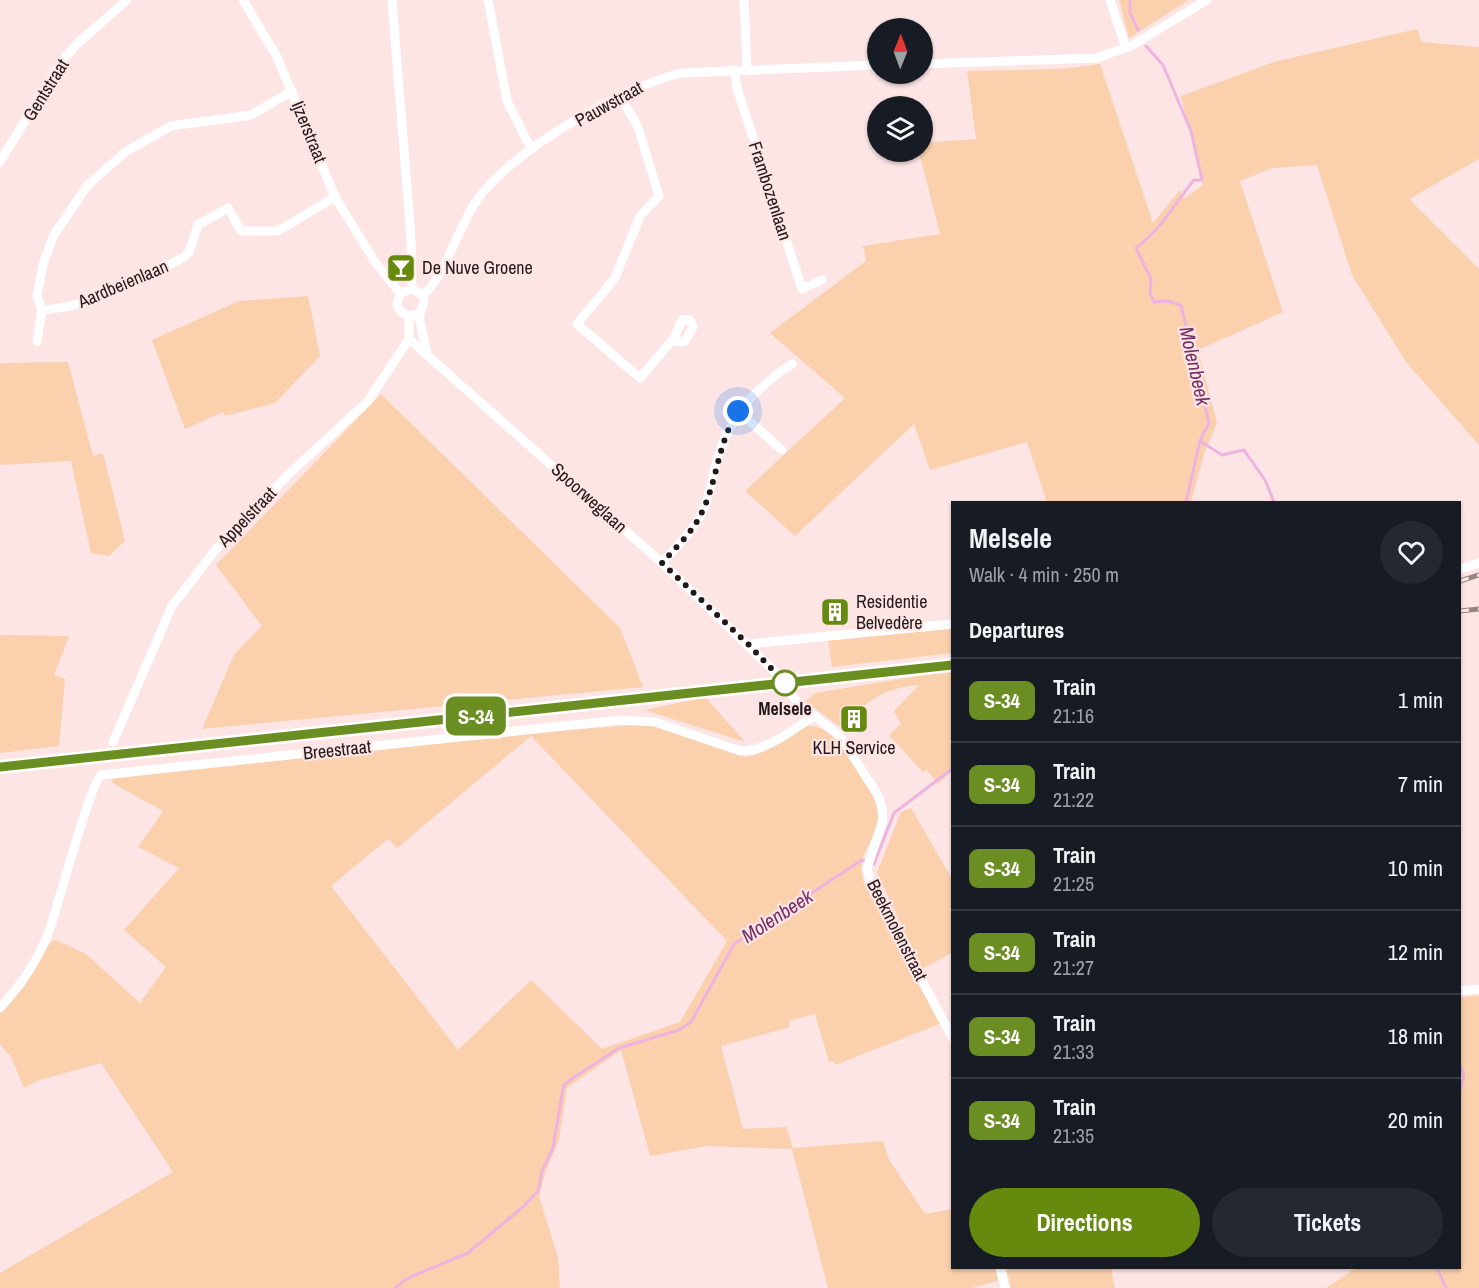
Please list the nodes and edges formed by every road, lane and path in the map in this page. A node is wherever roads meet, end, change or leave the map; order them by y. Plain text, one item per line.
1 (127, 0) edge
2 (243, 0) edge
3 (392, 0) edge
4 (488, 0) edge
5 (744, 0) edge
6 (1110, 0) edge
7 (1203, 1) edge
8 (1126, 48) junction
9 (933, 64) edge
10 (867, 65) edge
11 (734, 70) junction
12 (747, 70) junction
13 (292, 91) junction
14 (620, 96) junction
15 (531, 149) junction
16 (0, 162) edge
17 (335, 197) junction
18 (822, 280) dead end
19 (412, 288) junction
20 (400, 293) junction
21 (423, 295) junction
22 (42, 310) junction
23 (419, 313) junction
24 (409, 316) junction
25 (409, 339) junction
26 (37, 341) dead end
27 (671, 342) dead end
28 (427, 354) junction
29 (792, 364) dead end
30 (738, 411) junction
31 (782, 450) dead end
32 (1479, 562) edge
33 (662, 563) junction
34 (1461, 569) edge
35 (951, 624) edge
36 (748, 644) junction
37 (780, 678) joint
38 (814, 716) junction
39 (112, 742) dead end
40 (1479, 989) edge
41 (1461, 991) edge
42 (0, 1008) edge
43 (951, 1034) edge
44 (1000, 1269) edge
45 (1005, 1288) edge

1 - 16 street, Gentstraat
2 - 13 street, Ijzerstraat
3 - 19 street
4 - 15 street
5 - 12 street
6 - 8 street
7 - 8 street
8 - 9 street
10 - 12 street, Pauwstraat
11 - 12 street, Pauwstraat
11 - 14 street, Pauwstraat
11 - 18 street, Frambozenlaan
13 - 17 street, Ijzerstraat
13 - 22 street
14 - 15 street, Pauwstraat
14 - 27 street
15 - 21 street, Pauwstraat
17 - 20 street, Ijzerstraat
17 - 22 street, Aardbeienlaan
19 - 20 street
19 - 21 street
20 - 24 street
21 - 23 street
22 - 26 street
23 - 24 street
23 - 28 street
24 - 25 street
25 - 28 street, Spoorweglaan
25 - 39 street, Appelstraat
28 - 33 street, Spoorweglaan
29 - 30 street
30 - 31 street
30 - 33 street
32 - 34 street
33 - 36 street, Spoorweglaan
35 - 36 street
36 - 37 street, Spoorweglaan
37 - 38 street, Beekmolenstraat
38 - 42 street, Breestraat
38 - 43 street, Beekmolenstraat
40 - 41 street
44 - 45 street

